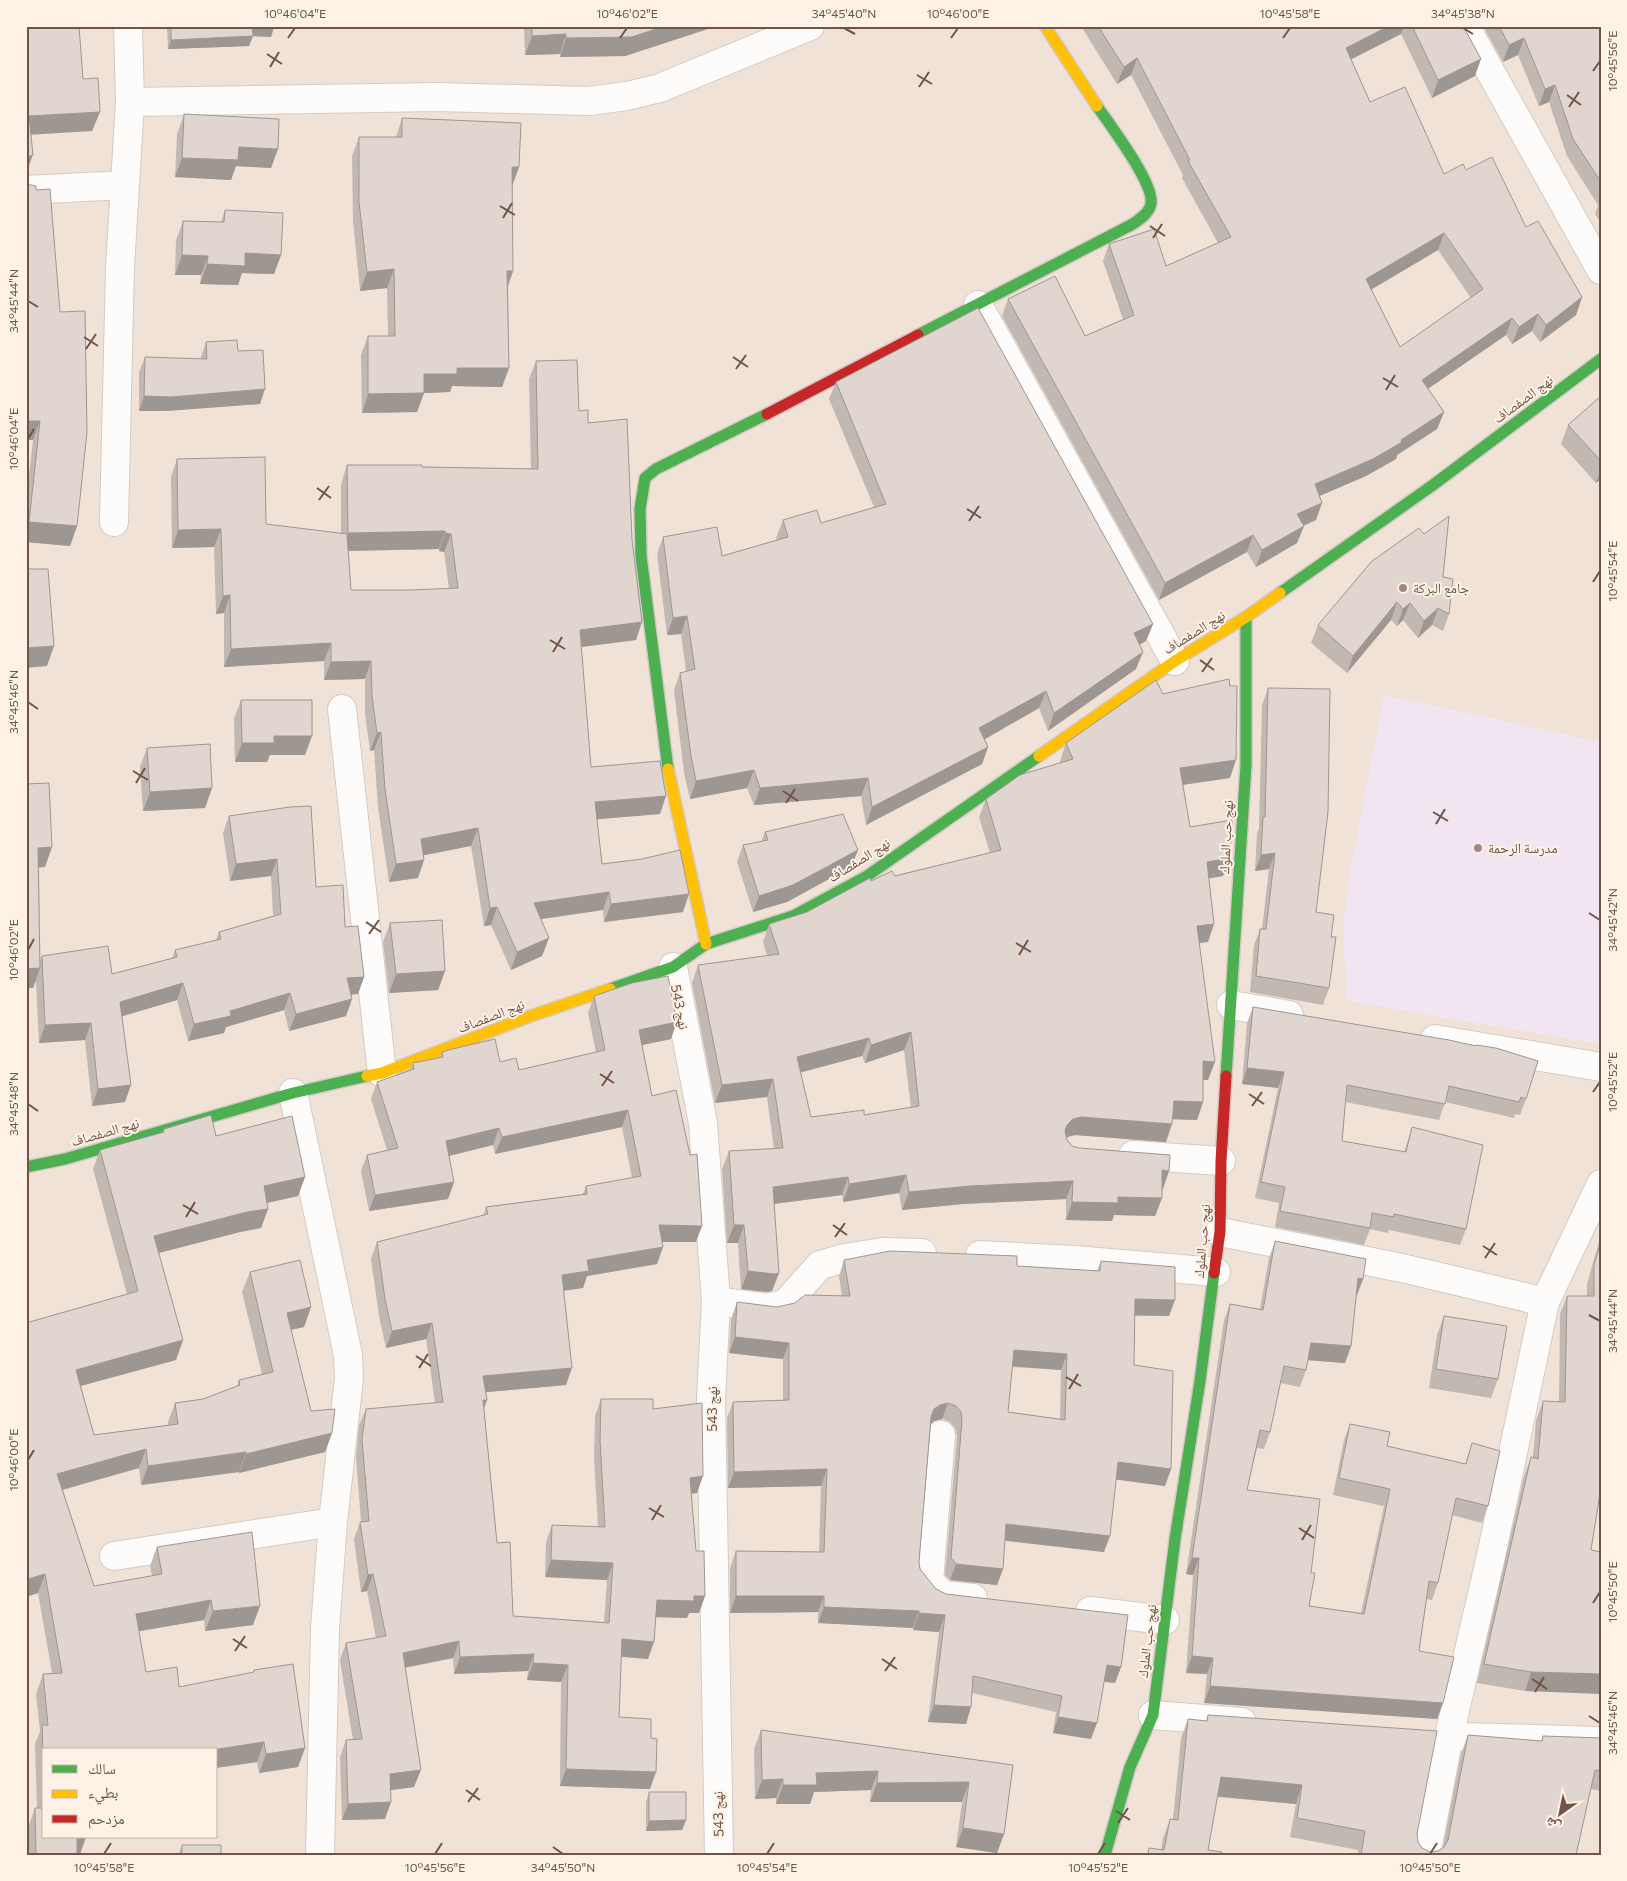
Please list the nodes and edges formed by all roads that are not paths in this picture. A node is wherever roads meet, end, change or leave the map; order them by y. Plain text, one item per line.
1 (128, 26) edge
2 (810, 26) edge
3 (1045, 26) edge
4 (1465, 26) edge
5 (130, 102) junction
6 (125, 185) junction
7 (26, 190) edge
8 (1601, 270) edge
9 (978, 305) junction
10 (1601, 359) edge
11 (114, 522) dead end
12 (1246, 617) junction
13 (1175, 661) junction
14 (342, 709) dead end
15 (706, 944) junction
16 (673, 967) junction
17 (1231, 1005) junction
18 (1309, 1018) edge
19 (1406, 1035) edge
20 (1601, 1067) edge
21 (382, 1074) junction
22 (293, 1093) junction
23 (1113, 1153) edge
24 (1221, 1161) junction
25 (26, 1167) edge
26 (1601, 1184) edge
27 (1220, 1232) junction
28 (1216, 1272) junction
29 (716, 1301) junction
30 (1545, 1302) junction
31 (941, 1435) dead end
32 (332, 1522) junction
33 (114, 1556) dead end
34 (1000, 1601) edge
35 (1068, 1609) edge
36 (1165, 1620) junction
37 (1153, 1715) junction
38 (1270, 1724) edge
39 (1421, 1734) edge
40 (1449, 1736) junction
41 (1601, 1741) edge
42 (320, 1855) edge
43 (719, 1855) edge
44 (1105, 1855) edge
45 (1426, 1855) edge

1 - 5 street
2 - 5 street
3 - 9 street
4 - 8 street
5 - 6 street
6 - 7 street
6 - 11 street
9 - 13 street
9 - 15 street
10 - 12 street, نهج الصفصاف
12 - 13 street, نهج الصفصاف
12 - 17 street, نهج حب الملوك
13 - 15 street, نهج الصفصاف
14 - 21 street
15 - 16 street, نهج الصفصاف
16 - 21 street, نهج الصفصاف
16 - 29 street, نهج 543
17 - 18 street
17 - 24 street, نهج حب الملوك
19 - 20 street
21 - 22 street, نهج الصفصاف
22 - 25 street, نهج الصفصاف
22 - 32 street
23 - 24 street
24 - 27 street, نهج حب الملوك
26 - 30 street
27 - 28 street, نهج حب الملوك
27 - 30 street
28 - 29 street
28 - 36 street, نهج حب الملوك
29 - 43 street, نهج 543
30 - 40 street
31 - 34 street
32 - 33 street
32 - 42 street
35 - 36 street
36 - 37 street, نهج حب الملوك
37 - 38 street
37 - 44 street, نهج حب الملوك
39 - 40 street
40 - 41 street
40 - 45 street

